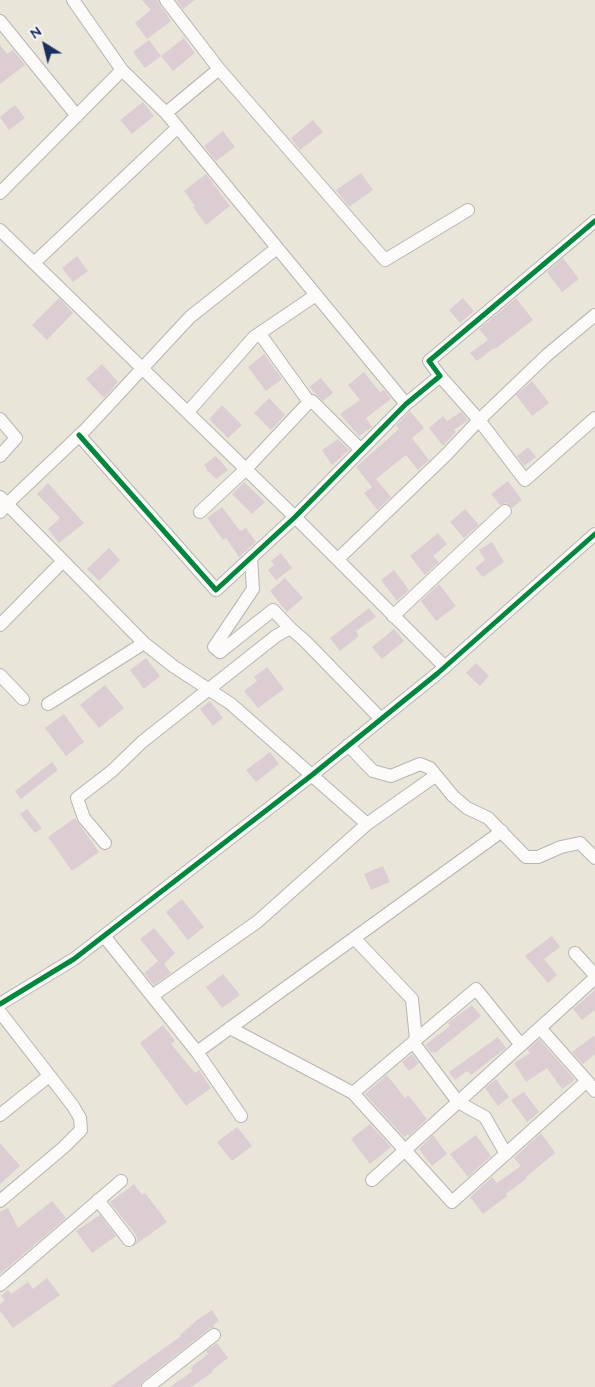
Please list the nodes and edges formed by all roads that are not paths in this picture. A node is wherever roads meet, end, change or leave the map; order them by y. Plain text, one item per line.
1 (72, 0) edge
2 (166, 0) edge
3 (0, 21) edge
4 (219, 69) junction
5 (122, 70) junction
6 (166, 113) junction
7 (77, 116) junction
8 (178, 127) junction
9 (0, 193) edge
10 (468, 210) dead end
11 (595, 220) edge
12 (0, 230) edge
13 (277, 248) junction
14 (34, 263) junction
15 (316, 295) junction
16 (595, 315) edge
17 (260, 334) junction
18 (141, 368) junction
19 (440, 376) junction
20 (308, 402) junction
21 (406, 404) junction
22 (188, 412) junction
23 (595, 418) edge
24 (0, 419) edge
25 (479, 420) junction
26 (79, 435) junction
27 (361, 450) junction
28 (0, 456) edge
29 (246, 469) junction
30 (2, 505) edge
31 (200, 512) dead end
32 (505, 512) dead end
33 (295, 517) junction
34 (595, 534) edge
35 (251, 558) junction
36 (338, 559) junction
37 (63, 561) junction
38 (392, 616) junction
39 (0, 626) edge
40 (292, 629) junction
41 (144, 643) junction
42 (445, 667) junction
43 (0, 675) edge
44 (208, 689) junction
45 (22, 699) dead end
46 (48, 704) dead end
47 (381, 719) junction
48 (348, 745) junction
49 (312, 775) junction
50 (435, 776) junction
51 (367, 824) junction
52 (502, 831) junction
53 (105, 843) dead end
54 (595, 858) edge
55 (104, 936) junction
56 (354, 938) junction
57 (576, 953) dead end
58 (595, 976) edge
59 (152, 996) junction
60 (0, 1004) edge
61 (0, 1012) edge
62 (230, 1028) junction
63 (540, 1028) junction
64 (415, 1041) junction
65 (521, 1045) junction
66 (197, 1052) junction
67 (49, 1076) junction
68 (591, 1086) edge
69 (353, 1093) junction
70 (458, 1102) junction
71 (0, 1115) edge
72 (241, 1116) dead end
73 (405, 1150) junction
74 (506, 1154) junction
75 (120, 1180) dead end
76 (372, 1180) dead end
77 (98, 1200) junction
78 (0, 1201) edge
79 (129, 1240) dead end
80 (0, 1285) edge
81 (214, 1335) dead end
82 (148, 1387) edge

1 - 5 street
2 - 4 street
3 - 7 street
4 - 6 street
4 - 10 street
5 - 6 street
5 - 7 street
6 - 8 street
7 - 9 street
8 - 13 street
8 - 14 street
11 - 19 street
12 - 14 street
13 - 15 street
13 - 18 street
14 - 18 street
15 - 17 street
15 - 21 street
16 - 25 street
17 - 20 street
17 - 22 street
18 - 22 street
18 - 26 street
19 - 21 street
19 - 25 street
20 - 27 street
20 - 29 street
21 - 27 street
22 - 29 street
23 - 25 street
24 - 28 street
25 - 36 street
26 - 30 street
26 - 35 street
27 - 33 street
29 - 31 street
29 - 33 street
30 - 37 street
32 - 38 street
33 - 35 street
33 - 36 street
34 - 42 street
35 - 40 street
36 - 38 street
37 - 39 street
37 - 41 street
38 - 42 street
40 - 44 street
40 - 47 street
41 - 44 street
41 - 46 street
42 - 47 street
43 - 45 street
44 - 49 street
44 - 53 street
47 - 48 street
48 - 49 street
48 - 50 street
49 - 51 street
49 - 55 street
50 - 51 street
50 - 52 street
51 - 59 street
52 - 54 street
52 - 56 street
55 - 59 street
55 - 60 street
56 - 62 street
56 - 64 street
57 - 58 street
58 - 63 street
59 - 66 street
61 - 67 street
62 - 66 street
62 - 69 street
63 - 65 street
63 - 68 street
64 - 65 street
64 - 69 street
64 - 70 street
65 - 70 street
66 - 72 street
67 - 71 street
67 - 78 street
68 - 74 street
69 - 73 street
70 - 73 street
70 - 74 street
73 - 74 street
73 - 76 street
75 - 77 street
77 - 79 street
77 - 80 street
81 - 82 street

